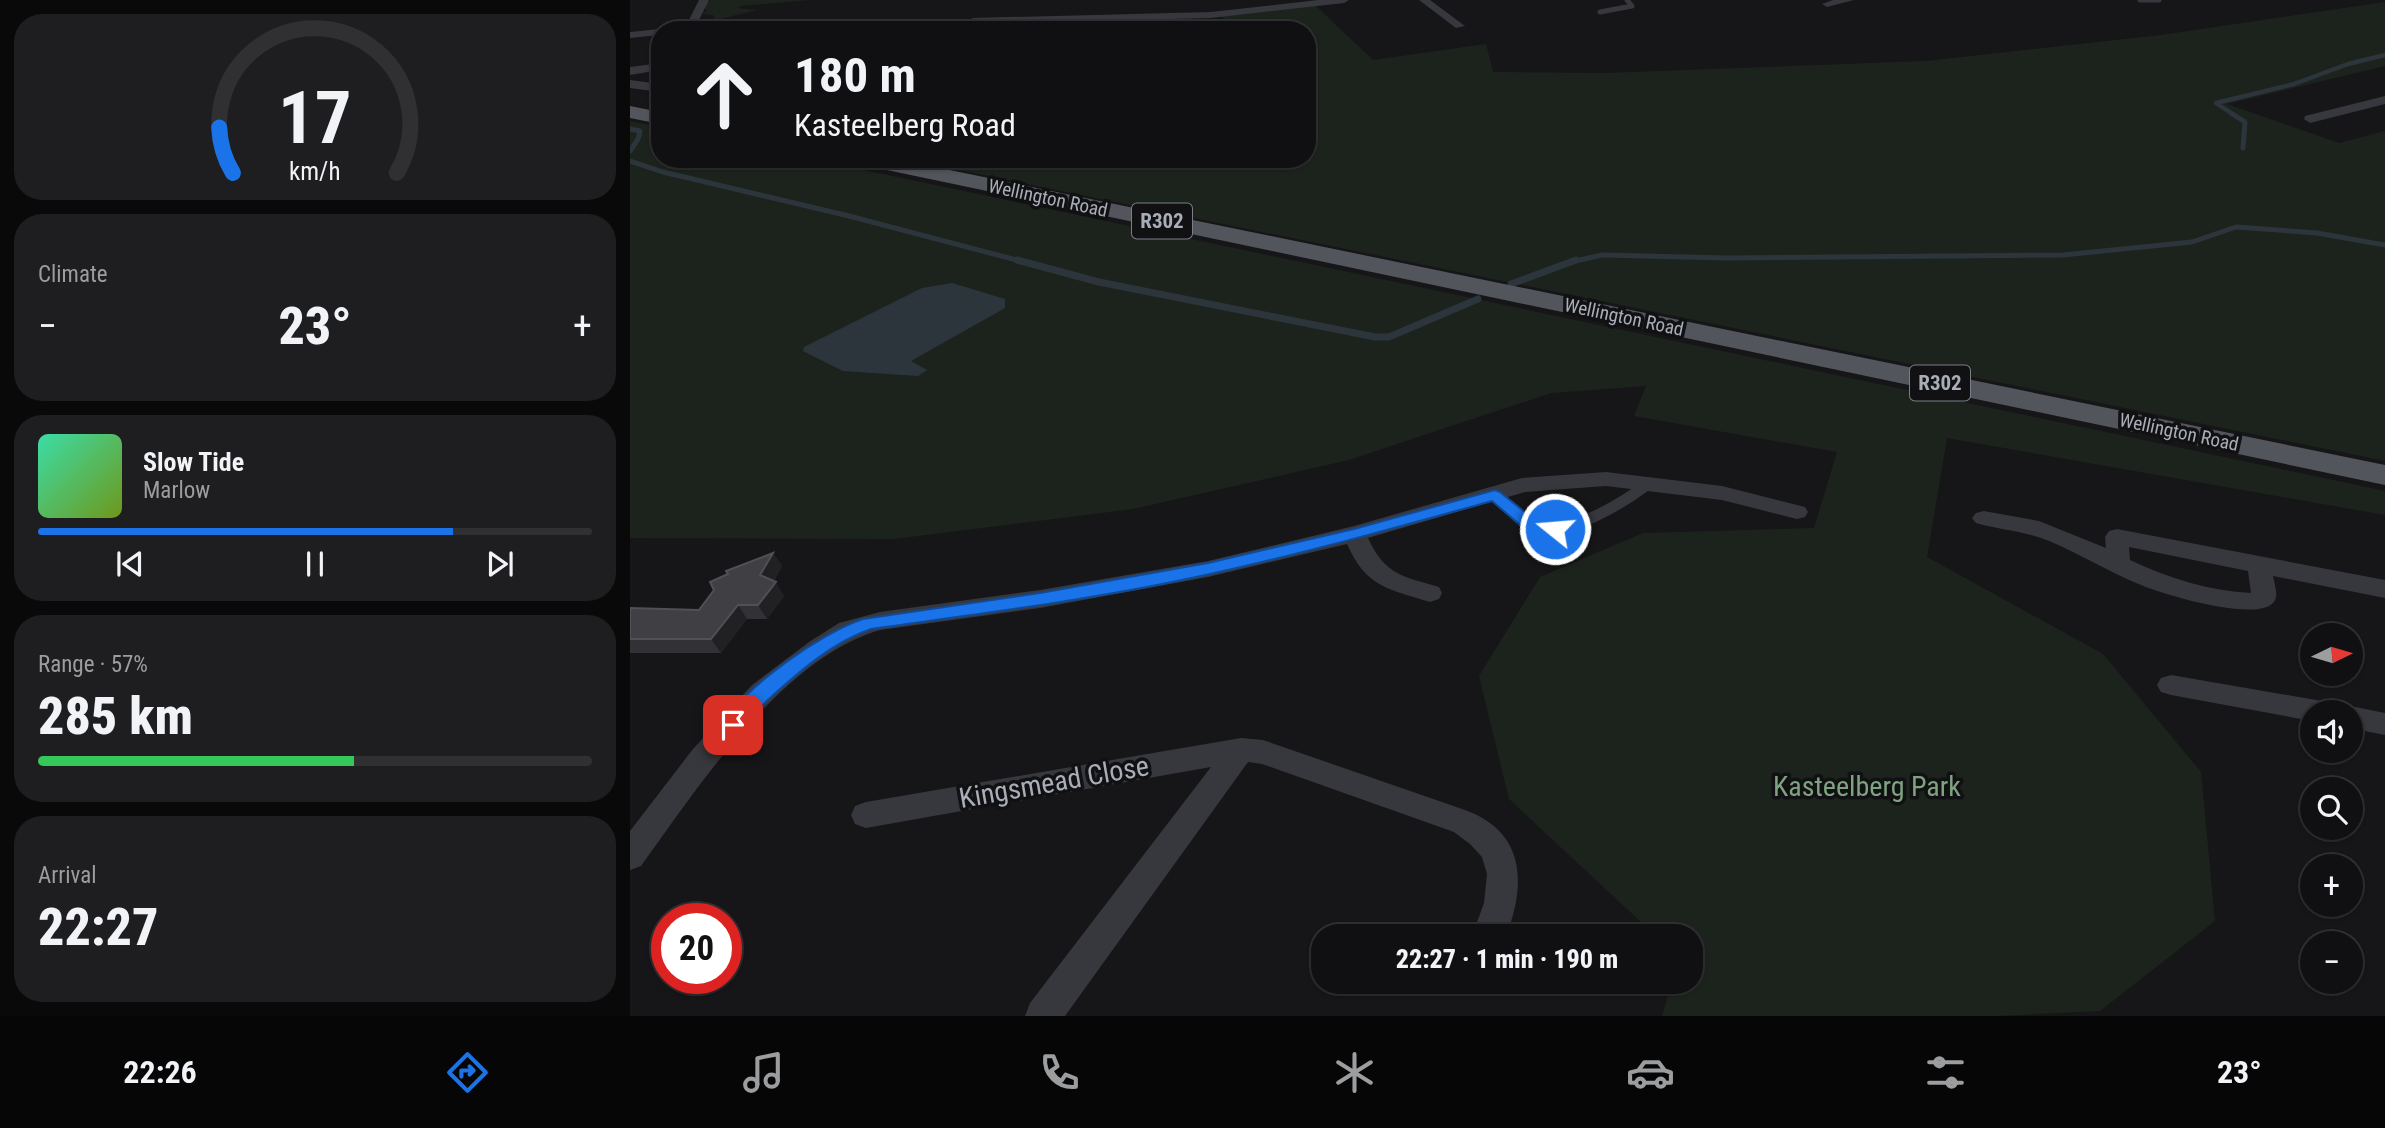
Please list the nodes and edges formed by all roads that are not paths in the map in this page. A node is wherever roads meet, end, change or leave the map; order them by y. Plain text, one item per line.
1 (704, 0) edge
2 (1344, 0) edge
3 (1424, 0) edge
4 (1628, 0) edge
5 (1849, 0) edge
6 (2140, 0) edge
7 (2159, 0) edge
8 (1277, 4) edge
9 (1827, 4) dead end
10 (1013, 8) dead end
11 (1600, 12) dead end
12 (1085, 18) junction
13 (1003, 20) junction
14 (691, 21) edge
15 (973, 21) dead end
16 (1083, 21) edge
17 (1460, 26) dead end
18 (651, 33) edge
19 (630, 35) edge
20 (651, 68) edge
21 (630, 71) edge
22 (630, 84) edge
23 (651, 87) edge
24 (2385, 100) edge
25 (630, 112) edge
26 (651, 116) edge
27 (2310, 119) dead end
28 (906, 168) edge
29 (2385, 475) edge
30 (1648, 484) junction
31 (1495, 495) junction
32 (1797, 512) dead end
33 (1984, 518) dead end
34 (1354, 534) junction
35 (2119, 563) junction
36 (2259, 564) junction
37 (2385, 589) edge
38 (1430, 593) dead end
39 (2171, 685) dead end
40 (2300, 708) edge
41 (2363, 720) edge
42 (2385, 724) edge
43 (1241, 750) junction
44 (866, 815) dead end
45 (630, 856) edge
46 (1494, 924) edge
47 (1043, 1016) edge

1 - 14 street
2 - 8 street
3 - 17 street
4 - 11 lane
5 - 9 street
6 - 7 lane
8 - 12 street
10 - 13 street
12 - 13 street
12 - 16 street
13 - 15 street
18 - 19 street
20 - 21 street
22 - 23 street
24 - 27 street
25 - 26 main road
28 - 29 main road, Wellington Road / R302
30 - 31 street
30 - 31 lane
30 - 32 street
31 - 34 street
33 - 35 street
34 - 38 street
34 - 45 street
35 - 36 street
35 - 36 street
36 - 37 street
39 - 40 street
41 - 42 street
43 - 44 street, Kingsmead Close
43 - 46 street, Kingsmead Close
43 - 47 street

